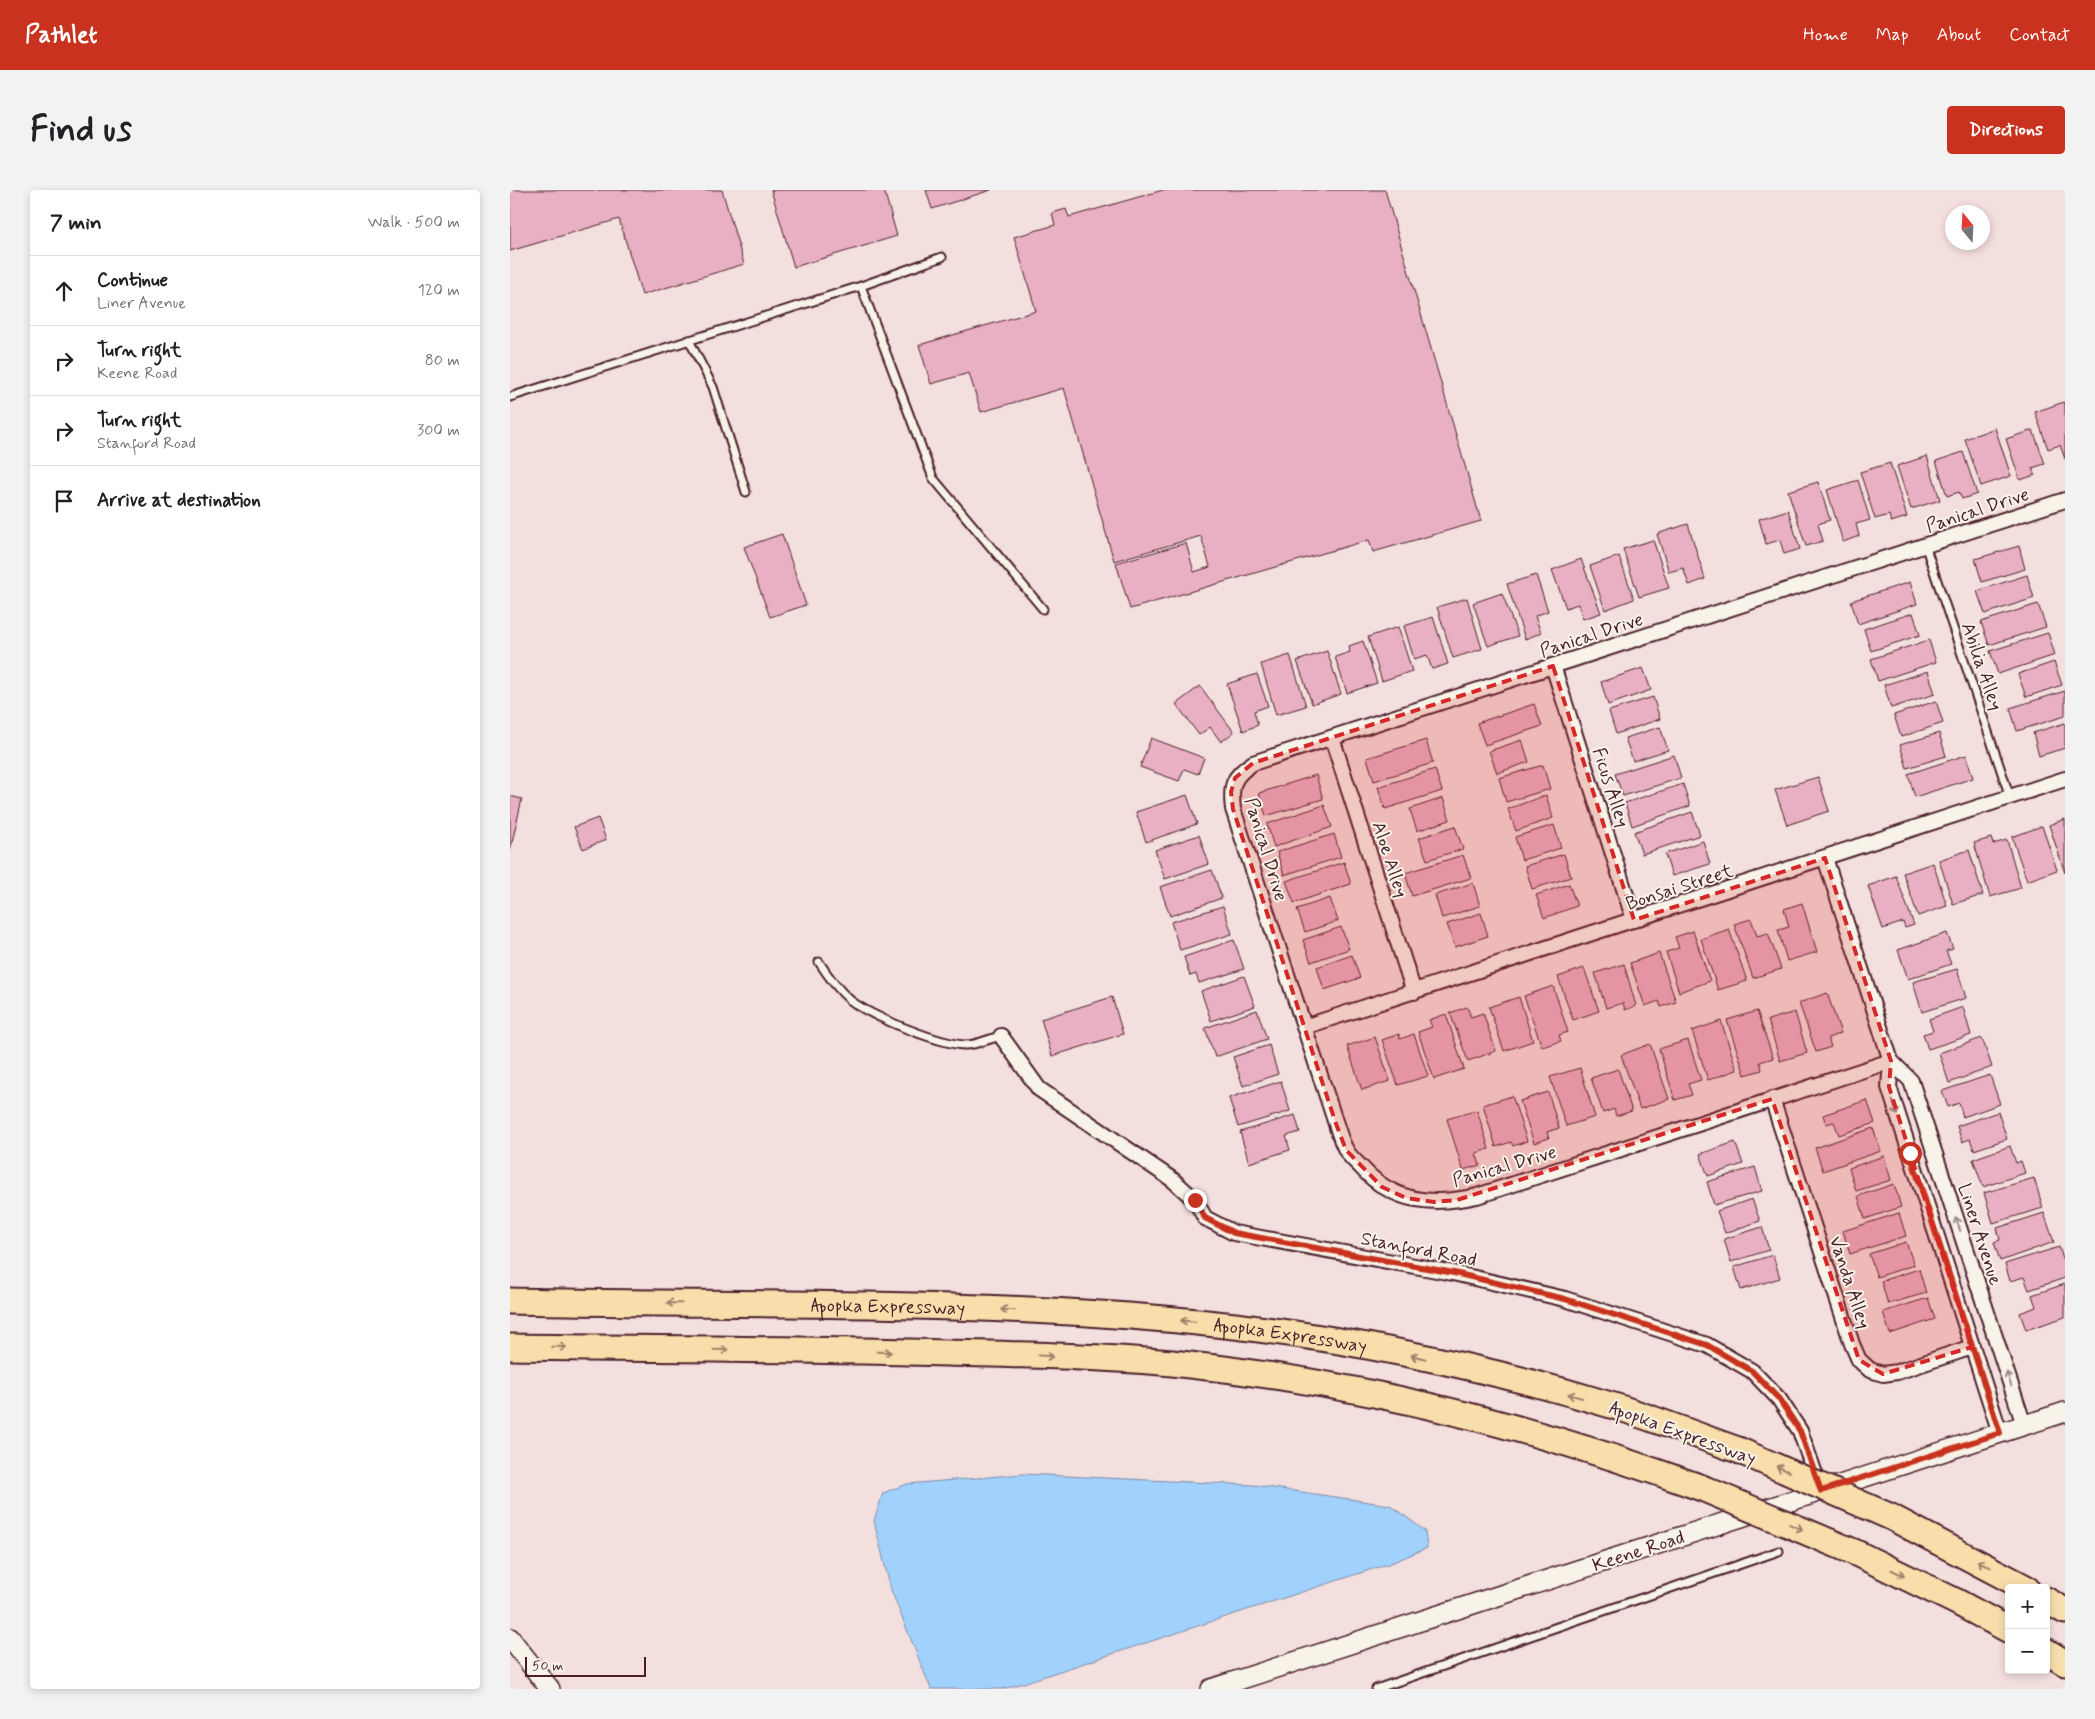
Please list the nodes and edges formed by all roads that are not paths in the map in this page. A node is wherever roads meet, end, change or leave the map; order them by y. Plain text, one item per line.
1 (942, 257) dead end
2 (861, 286) junction
3 (689, 340) junction
4 (510, 397) edge
5 (746, 492) dead end
6 (2065, 500) edge
7 (1925, 545) junction
8 (1043, 609) dead end
9 (1552, 666) junction
10 (1332, 738) junction
11 (2065, 779) edge
12 (2010, 797) junction
13 (1826, 858) junction
14 (1634, 920) junction
15 (819, 962) dead end
16 (1414, 992) junction
17 (1304, 1027) junction
18 (1001, 1036) joint
19 (1892, 1060) junction
20 (1772, 1099) junction
21 (510, 1301) edge
22 (510, 1347) edge
23 (1972, 1347) junction
24 (2065, 1412) edge
25 (2024, 1425) junction
26 (2000, 1433) junction
27 (1821, 1491) junction
28 (1779, 1551) dead end
29 (2018, 1584) edge
30 (2050, 1602) edge
31 (2065, 1611) edge
32 (2007, 1629) edge
33 (510, 1638) edge
34 (2050, 1654) edge
35 (2065, 1663) edge
36 (549, 1688) edge
37 (1217, 1688) edge
38 (1376, 1689) edge

1 - 2 lane
2 - 3 lane
2 - 8 lane
3 - 4 lane
3 - 5 lane
6 - 7 street, Panical Drive
7 - 9 street, Panical Drive
7 - 12 lane, Abilia Alley
9 - 10 street, Panical Drive
9 - 14 street, Ficus Alley
10 - 16 street, Aloe Alley
10 - 17 street, Panical Drive
11 - 12 street, Bonsai Street
12 - 13 street, Bonsai Street
13 - 14 street, Bonsai Street
13 - 19 street, Liner Avenue
14 - 16 street, Bonsai Street
15 - 18 lane
16 - 17 street, Bonsai Street
17 - 20 street, Panical Drive
18 - 27 street, Stanford Road
19 - 20 street, Panical Drive
19 -> 23 street, Liner Avenue
25 -> 19 street, Liner Avenue
20 - 23 street, Vanda Alley
29 -> 21 highway, Apopka Expressway, bridge
22 -> 32 highway, bridge
23 - 26 street, Liner Avenue
24 - 25 main road, Keene Road
25 - 26 main road, Keene Road
26 - 27 main road, Keene Road
27 - 37 main road, Keene Road
28 - 38 lane
30 - 31 highway
33 - 36 main road
34 - 35 highway

